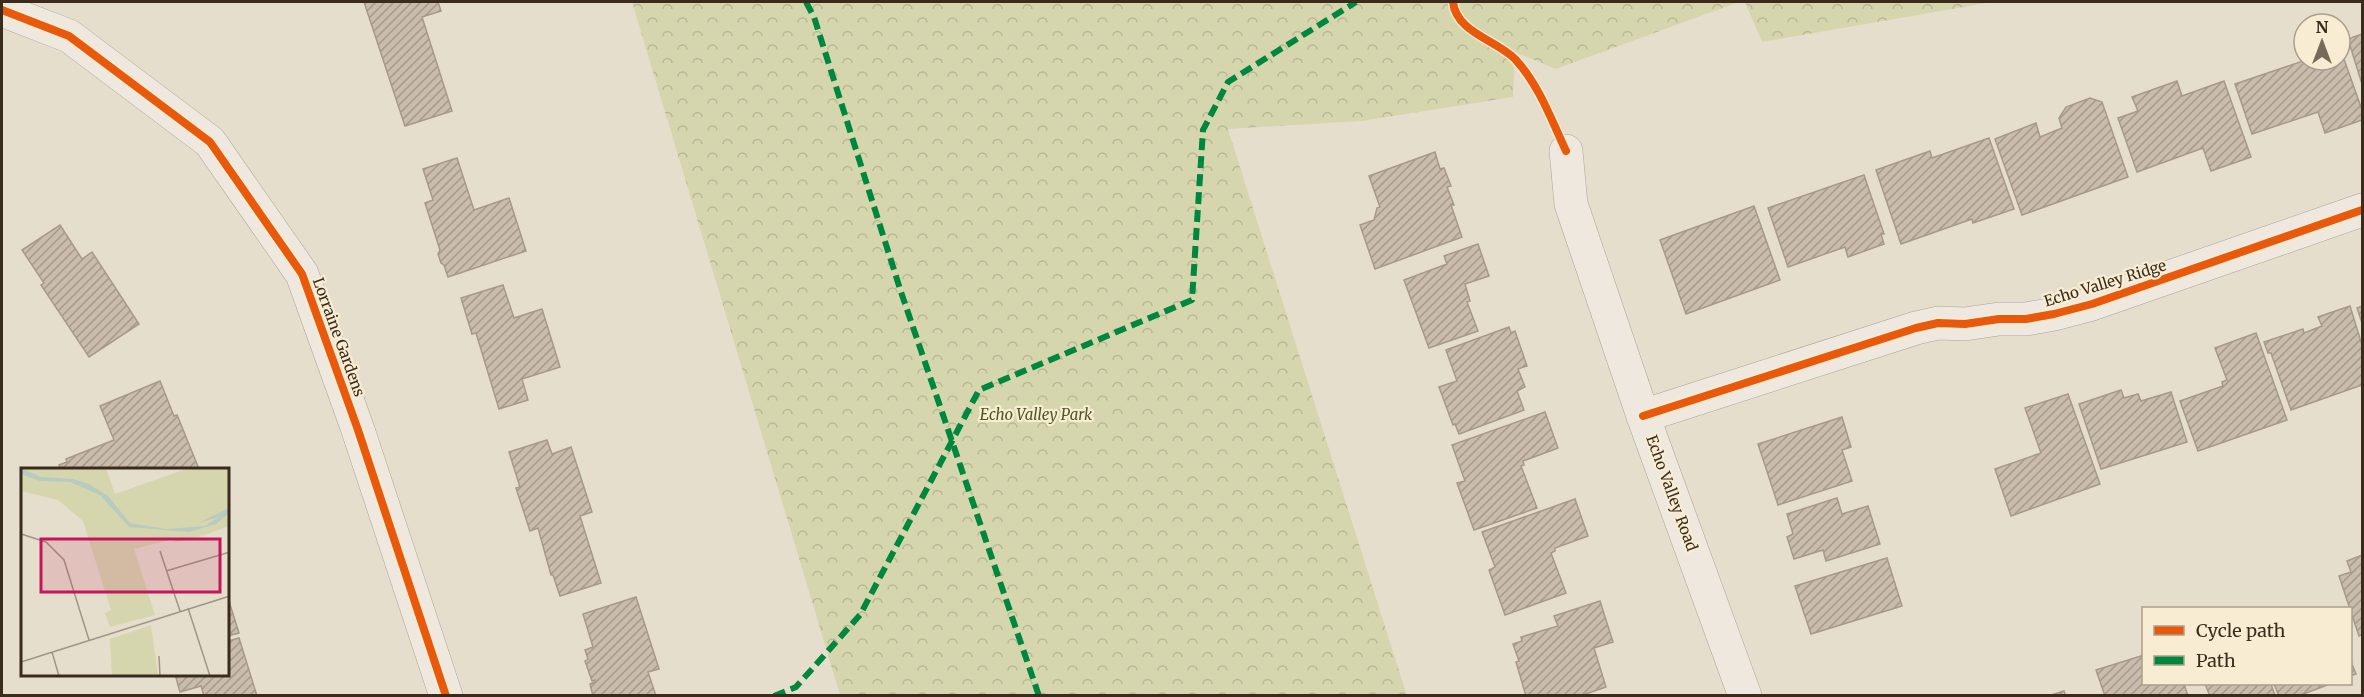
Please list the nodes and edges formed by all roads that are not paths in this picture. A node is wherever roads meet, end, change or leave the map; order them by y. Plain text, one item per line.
1 (2, 10) edge
2 (1566, 152) dead end
3 (2362, 210) edge
4 (1643, 416) junction
5 (446, 696) edge
6 (1745, 696) edge

1 - 5 street, Lorraine Gardens
2 - 4 street, Echo Valley Road
3 - 4 street, Echo Valley Ridge
4 - 6 street, Echo Valley Road

